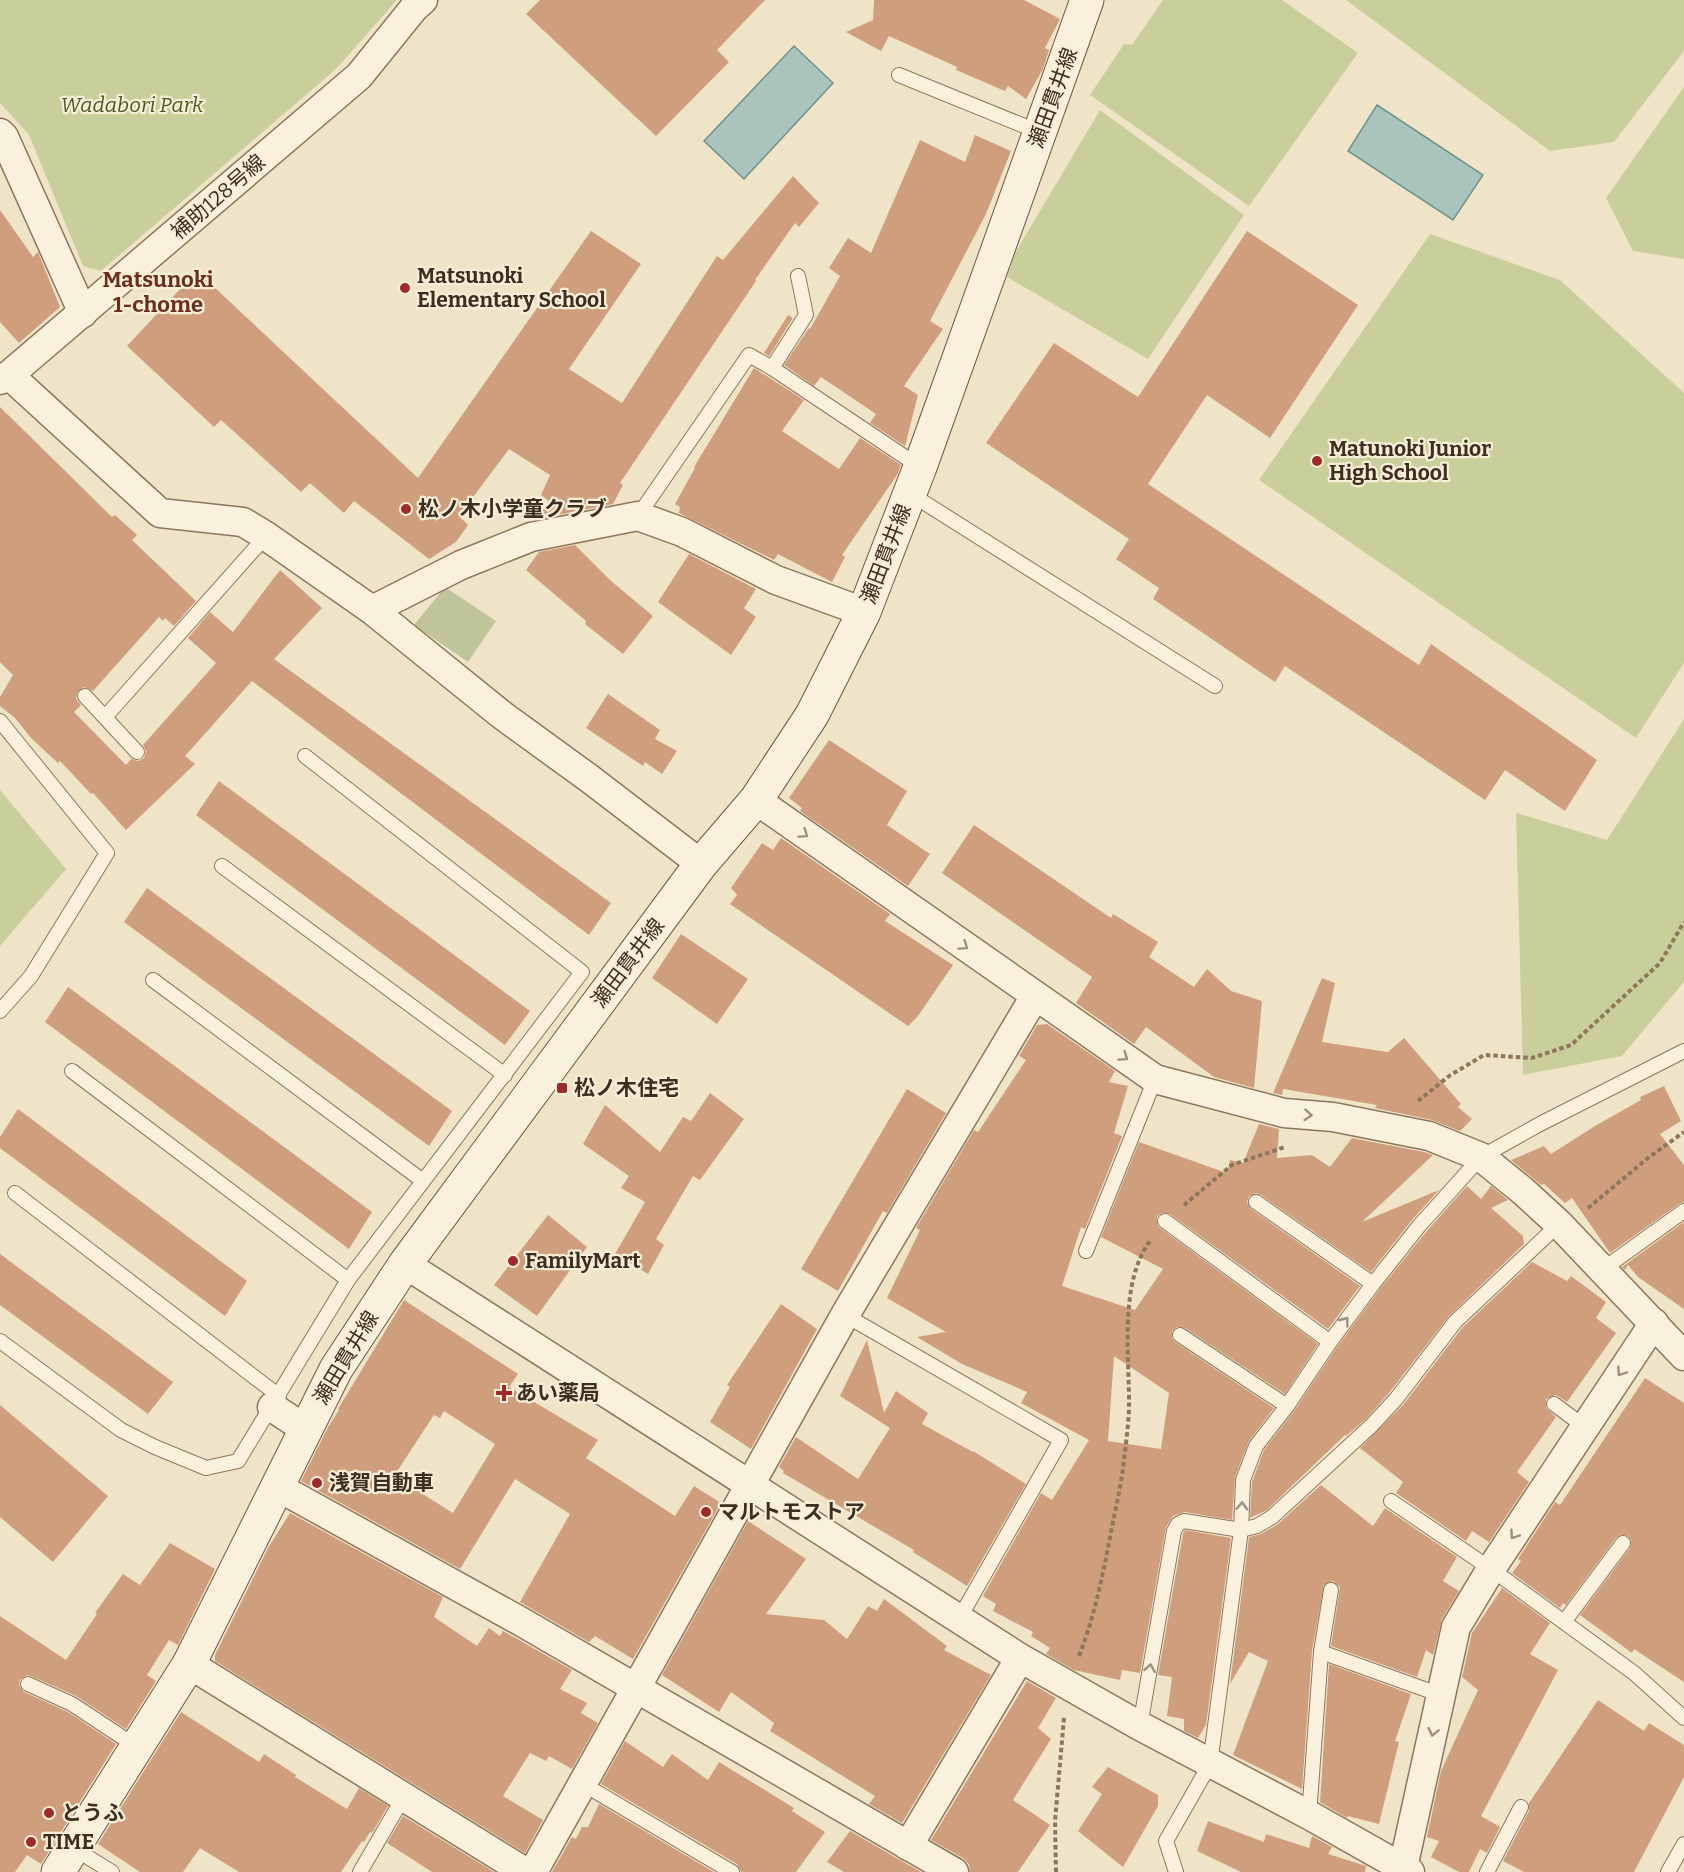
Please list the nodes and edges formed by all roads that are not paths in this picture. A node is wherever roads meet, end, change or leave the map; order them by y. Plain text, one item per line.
1 (423, 0) edge
2 (1088, 0) edge
3 (899, 75) dead end
4 (1041, 132) junction
5 (0, 133) edge
6 (798, 276) dead end
7 (83, 313) junction
8 (772, 368) junction
9 (4, 378) edge
10 (914, 480) junction
11 (638, 516) junction
12 (266, 536) junction
13 (372, 610) junction
14 (864, 612) junction
15 (1215, 686) dead end
16 (86, 696) dead end
17 (106, 716) junction
18 (0, 721) edge
19 (137, 752) dead end
20 (305, 756) dead end
21 (756, 800) junction
22 (701, 864) junction
23 (222, 866) dead end
24 (153, 980) dead end
25 (1035, 996) junction
26 (0, 1011) edge
27 (1684, 1051) edge
28 (72, 1071) dead end
29 (505, 1075) junction
30 (1155, 1079) junction
31 (1481, 1157) junction
32 (423, 1181) junction
33 (15, 1192) dead end
34 (1256, 1202) dead end
35 (1684, 1210) edge
36 (1165, 1221) road end
37 (1559, 1224) junction
38 (1086, 1251) dead end
39 (405, 1264) junction
40 (1602, 1270) junction
41 (348, 1280) junction
42 (1373, 1284) junction
43 (845, 1316) junction
44 (1654, 1323) junction
45 (1180, 1335) dead end
46 (0, 1341) edge
47 (1330, 1342) junction
48 (1684, 1356) edge
49 (275, 1402) junction
50 (1554, 1404) dead end
51 (1287, 1406) junction
52 (1585, 1427) junction
53 (305, 1429) junction
54 (751, 1485) junction
55 (276, 1486) junction
56 (1391, 1501) dead end
57 (1241, 1530) junction
58 (1623, 1543) dead end
59 (1491, 1569) junction
60 (1331, 1590) dead end
61 (958, 1619) junction
62 (1564, 1622) junction
63 (1321, 1652) junction
64 (1020, 1658) junction
65 (189, 1664) junction
66 (28, 1683) dead end
67 (636, 1690) junction
68 (1441, 1695) junction
69 (1684, 1718) edge
70 (1140, 1726) junction
71 (137, 1747) junction
72 (1210, 1764) junction
73 (583, 1784) junction
74 (403, 1798) junction
75 (1521, 1807) dead end
76 (1309, 1815) junction
77 (1684, 1844) edge
78 (908, 1846) junction
79 (65, 1860) edge
80 (1405, 1871) edge
81 (112, 1872) edge
82 (360, 1872) edge
83 (525, 1872) edge
84 (533, 1872) edge
85 (732, 1872) edge
86 (954, 1872) edge
87 (1176, 1872) edge
88 (1487, 1872) edge
89 (1668, 1872) edge

1 - 7 street, 補助128号線
2 - 4 main road, 瀬田貫井線
3 - 4 lane
4 - 10 main road, 瀬田貫井線
5 - 7 street
6 - 8 lane
7 - 9 street, 補助128号線
8 - 10 lane
8 - 11 lane
9 - 12 street
10 - 14 main road, 瀬田貫井線
10 - 15 lane
11 - 13 street
11 - 14 street
12 - 13 street
12 - 17 lane
13 - 22 street
14 - 21 main road, 瀬田貫井線
16 - 17 lane
17 - 19 lane
18 - 26 lane
20 - 29 lane
21 - 22 main road, 瀬田貫井線
21 -> 25 street
22 - 39 main road, 瀬田貫井線
23 - 29 lane
24 - 32 lane
25 -> 30 street
25 - 43 street
27 - 31 lane
28 - 41 lane
29 - 32 lane
30 -> 31 street
30 - 38 lane
31 - 37 street
31 - 42 lane
32 - 41 lane
33 - 49 lane
34 - 42 lane
35 - 40 lane
36 - 47 lane
37 - 40 street
37 - 57 lane
39 - 53 main road, 瀬田貫井線
39 - 54 street
40 - 44 street
41 - 49 lane
47 -> 42 lane
43 - 54 street
43 - 61 lane
44 - 48 street
44 -> 52 street
45 - 51 lane
46 - 49 lane
47 - 51 lane
49 - 53 street
50 - 52 lane
57 -> 51 lane
52 -> 59 street
53 - 55 main road, 瀬田貫井線
54 - 61 street
54 - 67 street
55 - 65 main road, 瀬田貫井線
55 - 67 street
56 - 59 lane
70 -> 57 lane
57 - 72 lane
58 - 62 lane
59 - 62 lane
59 - 68 street
60 - 63 lane
61 - 64 street
62 - 69 lane
63 - 68 lane
63 - 76 lane
64 - 70 street
64 - 78 street
65 - 71 main road, 瀬田貫井線
65 - 74 street
66 - 71 lane
67 - 73 street
67 - 78 street
68 -> 80 street
70 - 72 street
71 - 79 main road, 瀬田貫井線
72 - 76 street
72 - 87 lane
73 - 84 street
73 - 85 lane
74 - 82 lane
74 - 83 street
75 - 88 lane
76 - 80 street
77 - 89 lane
78 - 86 street
79 - 81 lane

